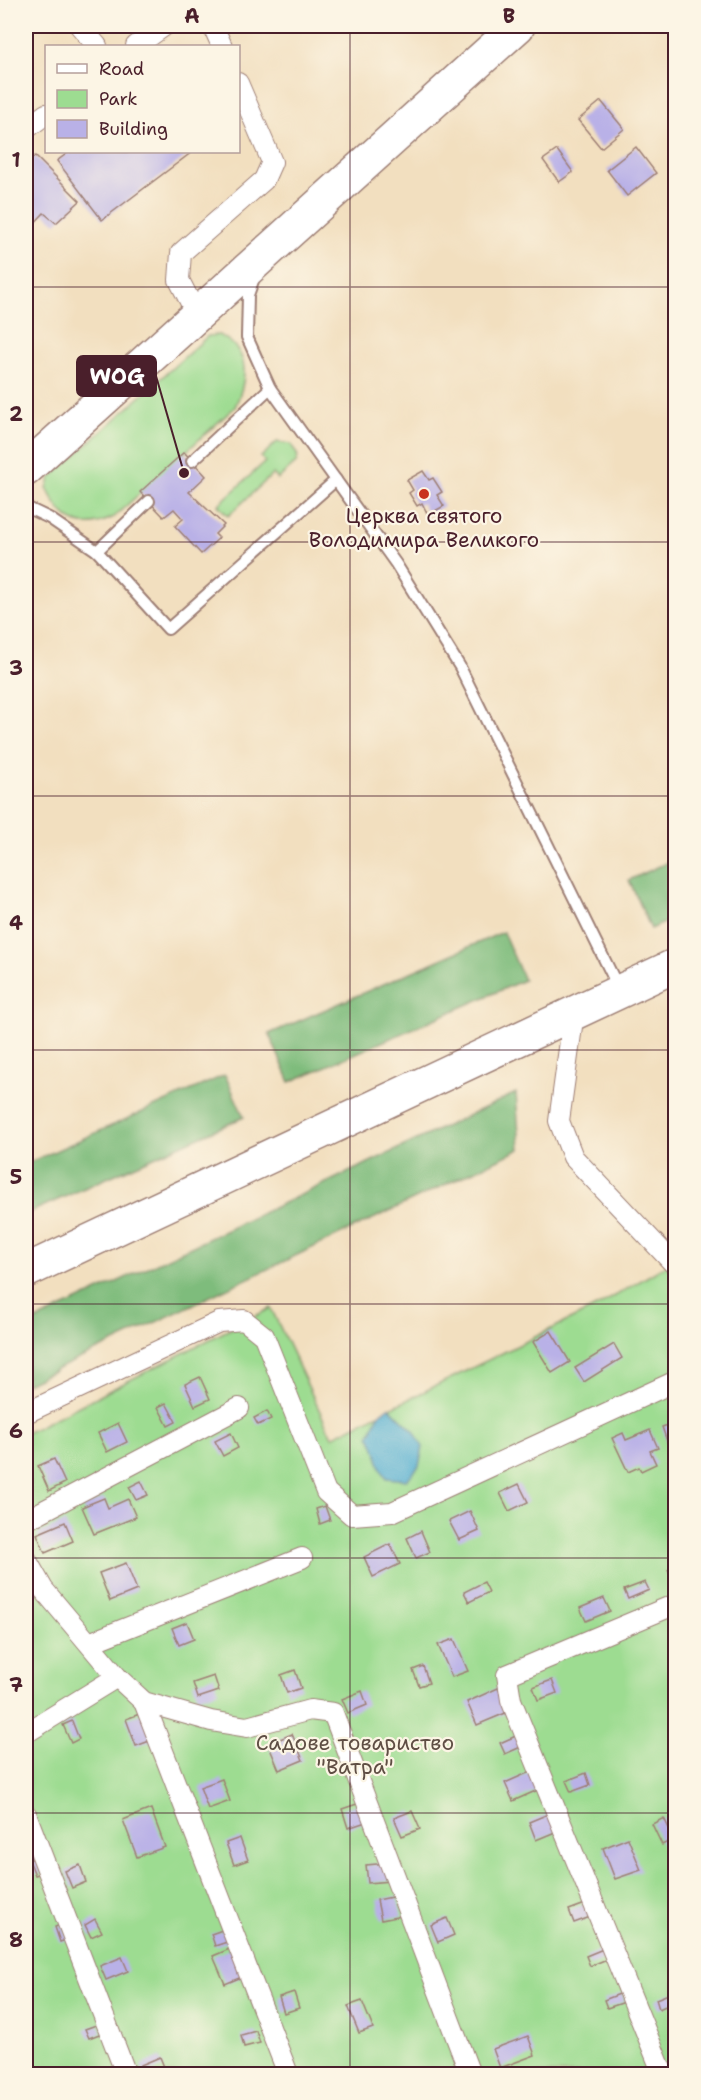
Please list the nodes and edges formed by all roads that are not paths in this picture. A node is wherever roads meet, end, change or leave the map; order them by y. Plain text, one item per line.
1 (80, 26) edge
2 (164, 26) edge
3 (213, 26) edge
4 (518, 26) edge
5 (96, 45) edge
6 (137, 45) edge
7 (222, 45) edge
8 (240, 88) edge
9 (45, 115) edge
10 (26, 129) edge
11 (263, 253) junction
12 (196, 313) junction
13 (270, 388) junction
14 (192, 461) dead end
15 (26, 469) edge
16 (336, 480) junction
17 (149, 501) dead end
18 (26, 507) edge
19 (97, 551) junction
20 (675, 965) edge
21 (620, 992) junction
22 (574, 1012) junction
23 (675, 1266) edge
24 (26, 1271) edge
25 (675, 1381) edge
26 (239, 1408) dead end
27 (26, 1413) edge
28 (26, 1520) edge
29 (26, 1558) edge
30 (302, 1558) dead end
31 (673, 1611) edge
32 (89, 1643) junction
33 (117, 1677) junction
34 (144, 1702) junction
35 (26, 1733) edge
36 (26, 1814) edge
37 (126, 2074) edge
38 (288, 2074) edge
39 (470, 2074) edge
40 (663, 2074) edge

1 - 5 street
2 - 6 street
3 - 7 street
4 - 11 highway
8 - 12 street
9 - 10 street
11 - 12 highway
11 - 13 lane
12 - 15 highway
13 - 14 lane
13 - 16 lane
16 - 19 lane
16 - 21 lane
17 - 19 lane
18 - 19 lane
20 - 21 highway
21 - 22 highway
22 - 23 street
22 - 24 highway
25 - 27 street
26 - 28 street
29 - 32 street
30 - 32 street
31 - 40 street
32 - 33 street
33 - 34 street
33 - 35 street
34 - 38 street
34 - 39 street
36 - 37 street

